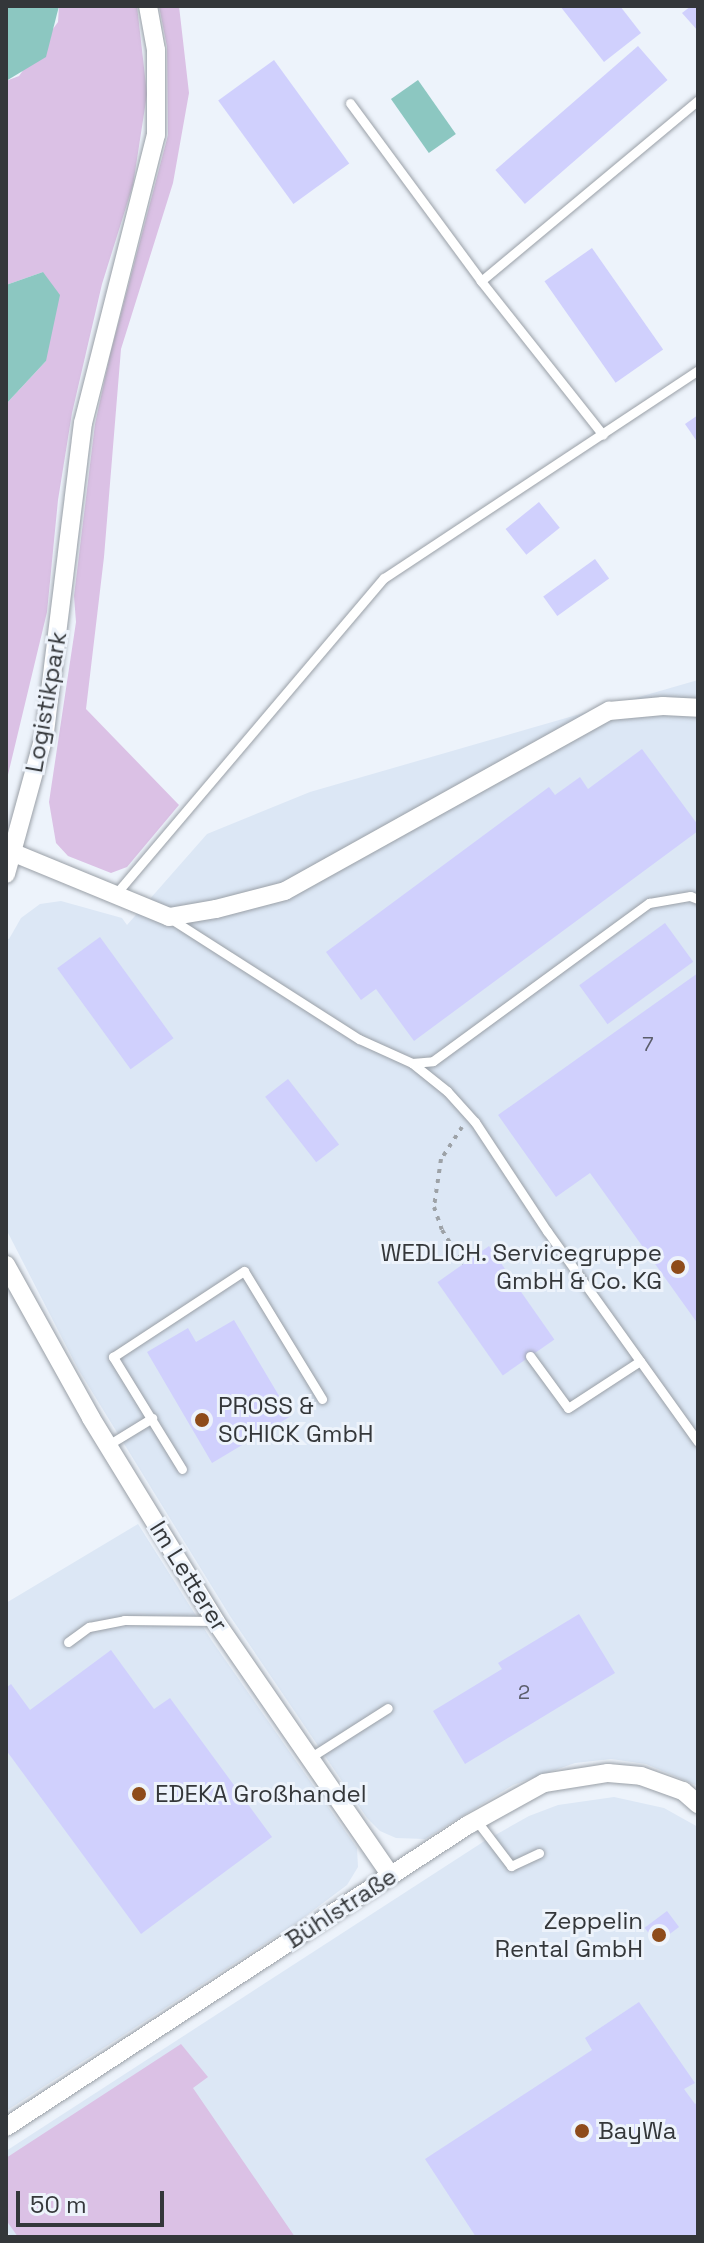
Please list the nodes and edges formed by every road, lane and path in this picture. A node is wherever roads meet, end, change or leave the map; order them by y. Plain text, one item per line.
1 (148, 6) edge
2 (698, 100) edge
3 (350, 103) dead end
4 (481, 281) junction
5 (698, 370) edge
6 (603, 435) junction
7 (698, 708) edge
8 (14, 853) junction
9 (6, 874) edge
10 (698, 889) edge
11 (114, 896) junction
12 (694, 898) edge
13 (169, 917) junction
14 (412, 1063) junction
15 (468, 1115) junction
16 (463, 1264) dead end
17 (6, 1265) edge
18 (530, 1356) dead end
19 (640, 1361) junction
20 (322, 1399) dead end
21 (152, 1418) junction
22 (698, 1442) edge
23 (108, 1445) junction
24 (182, 1469) dead end
25 (216, 1622) junction
26 (68, 1642) dead end
27 (388, 1708) dead end
28 (311, 1757) junction
29 (698, 1804) edge
30 (476, 1820) junction
31 (539, 1853) dead end
32 (391, 1876) junction
33 (6, 2127) edge

1 - 8 street, Logistikpark
2 - 4 lane
3 - 4 lane
4 - 6 lane
5 - 6 lane
6 - 11 lane
7 - 13 street
8 - 9 street
8 - 11 street
10 - 12 lane
11 - 13 street
12 - 14 lane
13 - 14 lane
14 - 15 lane
15 - 16 path
15 - 19 lane
17 - 23 street, Im Letterer
18 - 19 lane
19 - 22 lane
20 - 21 lane
21 - 23 lane
21 - 24 lane
23 - 25 street, Im Letterer
25 - 26 lane
25 - 28 street, Im Letterer
27 - 28 lane
28 - 32 street, Im Letterer
29 - 30 street, Bühlstraße
30 - 31 lane
30 - 32 street, Bühlstraße
32 - 33 street, Bühlstraße

